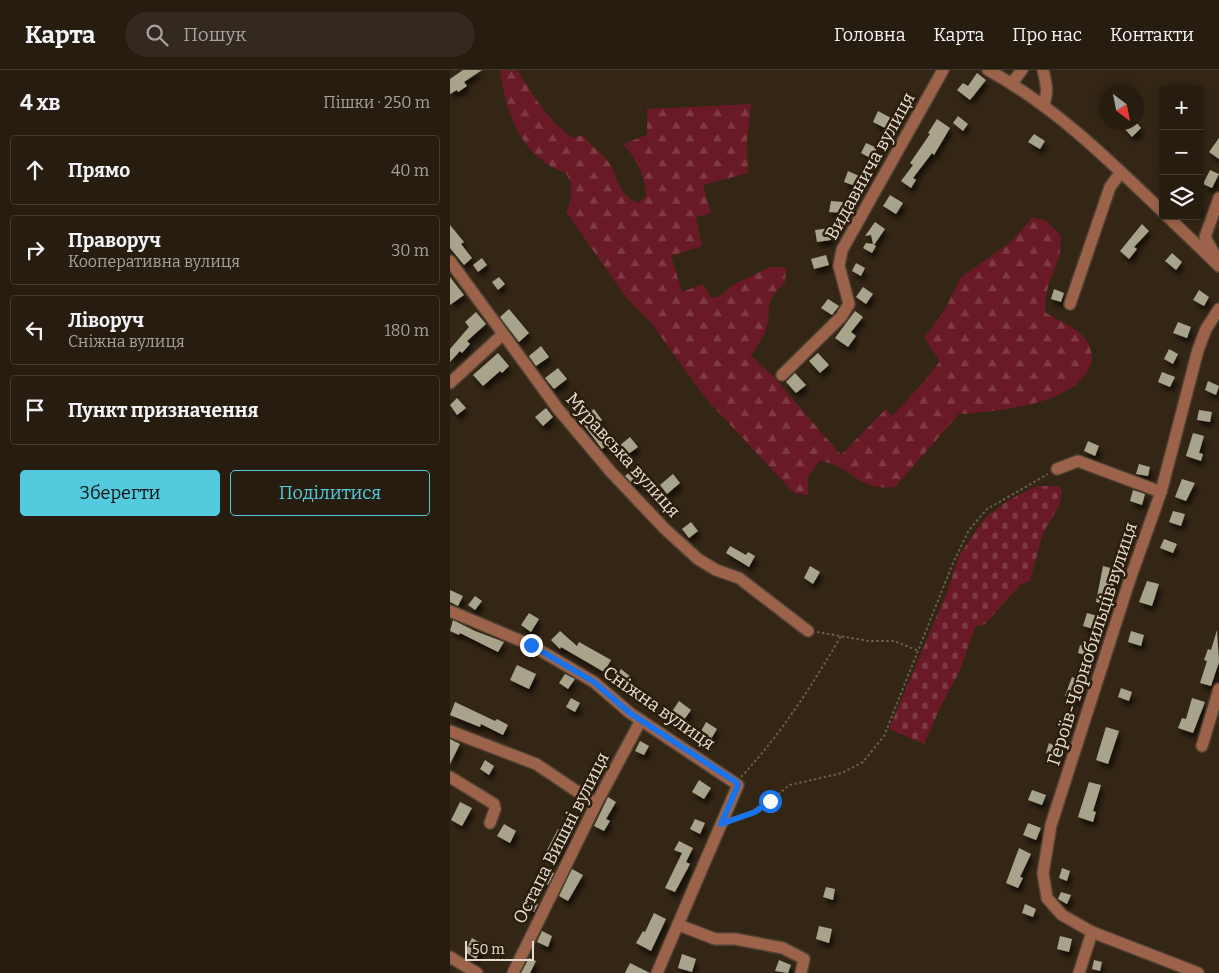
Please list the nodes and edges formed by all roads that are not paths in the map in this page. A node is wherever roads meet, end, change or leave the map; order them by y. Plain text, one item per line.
1 (943, 70) edge
2 (988, 70) edge
3 (1022, 70) edge
4 (1042, 70) edge
5 (1012, 83) junction
6 (1043, 105) junction
7 (1121, 172) junction
8 (1219, 198) edge
9 (1159, 208) edge
10 (1171, 220) edge
11 (450, 261) edge
12 (1219, 264) edge
13 (1070, 304) dead end
14 (1219, 309) edge
15 (502, 335) junction
16 (782, 375) dead end
17 (450, 383) edge
18 (1057, 469) road end
19 (1161, 492) junction
20 (450, 611) edge
21 (808, 631) road end
22 (1219, 689) edge
23 (641, 720) junction
24 (450, 731) edge
25 (1202, 746) dead end
26 (450, 777) edge
27 (596, 804) junction
28 (490, 823) dead end
29 (678, 925) junction
30 (1092, 932) junction
31 (450, 957) edge
32 (477, 973) edge
33 (513, 973) edge
34 (657, 973) edge
35 (801, 973) edge
36 (1079, 973) edge
37 (1198, 973) edge

1 - 16 street, Видавнича вулиця
2 - 5 street
3 - 5 street
4 - 6 street
5 - 6 street
6 - 7 street
7 - 9 street
7 - 13 street
8 - 12 street
10 - 12 street
11 - 15 street, Муравська вулиця
14 - 19 street, Героїв-Чорнобильців вулиця
15 - 17 street
15 - 21 street, Муравська вулиця
18 - 19 street
19 - 30 street, Героїв-Чорнобильців вулиця
20 - 23 street, Сніжна вулиця
22 - 25 street
23 - 27 street, Остапа Вишні вулиця
23 - 29 street, Сніжна вулиця
24 - 27 street
26 - 28 street
27 - 33 street, Остапа Вишні вулиця
29 - 34 street
29 - 35 street
30 - 36 street
30 - 37 street, Героїв-Чорнобильців вулиця
31 - 32 street

